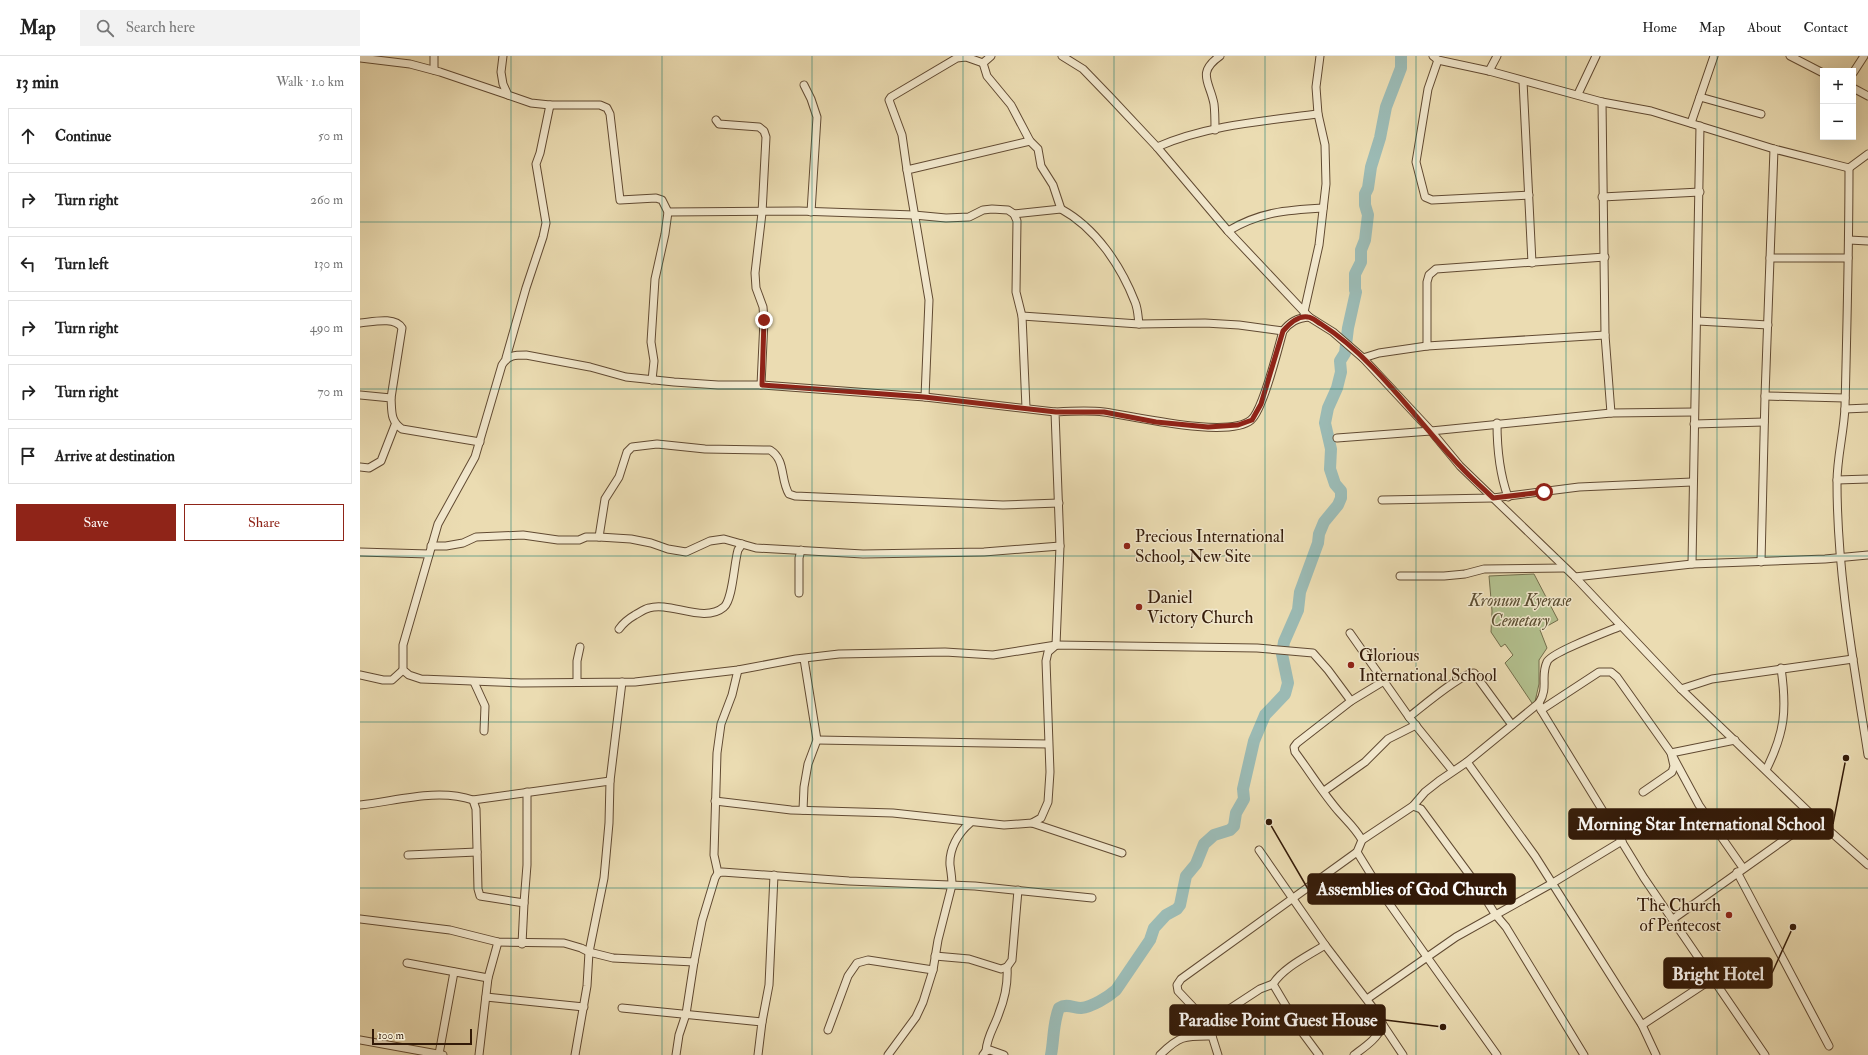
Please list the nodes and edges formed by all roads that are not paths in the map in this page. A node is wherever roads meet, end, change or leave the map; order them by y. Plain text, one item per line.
1 (434, 56) edge
2 (503, 56) edge
3 (991, 56) edge
4 (1062, 56) edge
5 (1220, 56) edge
6 (1320, 56) edge
7 (1496, 56) edge
8 (1596, 56) edge
9 (1714, 56) edge
10 (1790, 56) edge
11 (1864, 56) edge
12 (360, 58) edge
13 (1435, 58) edge
14 (983, 63) junction
15 (1856, 68) edge
16 (434, 70) junction
17 (1489, 71) junction
18 (1820, 71) edge
19 (1523, 81) junction
20 (804, 85) dead end
21 (1856, 90) edge
22 (1578, 94) junction
23 (508, 95) junction
24 (1868, 96) edge
25 (1700, 97) junction
26 (1602, 102) junction
27 (550, 105) junction
28 (1318, 114) junction
29 (1761, 114) dead end
30 (716, 120) dead end
31 (1691, 123) junction
32 (1700, 126) junction
33 (1215, 130) junction
34 (1030, 141) junction
35 (1157, 147) junction
36 (1774, 149) junction
37 (1867, 158) edge
38 (1850, 168) junction
39 (907, 170) junction
40 (1700, 192) junction
41 (1529, 195) junction
42 (1602, 197) junction
43 (1323, 208) junction
44 (1061, 209) junction
45 (668, 212) junction
46 (810, 212) junction
47 (762, 213) junction
48 (1014, 214) junction
49 (914, 215) junction
50 (1228, 231) junction
51 (1849, 240) junction
52 (1868, 241) edge
53 (1605, 257) junction
54 (1770, 258) junction
55 (1848, 258) junction
56 (1532, 264) junction
57 (1307, 314) junction
58 (1022, 316) junction
59 (1698, 321) junction
60 (360, 323) edge
61 (1139, 324) junction
62 (1768, 325) junction
63 (1283, 331) junction
64 (1605, 336) junction
65 (1427, 346) junction
66 (506, 358) junction
67 (1363, 358) junction
68 (652, 380) junction
69 (762, 385) junction
70 (360, 395) edge
71 (1765, 396) junction
72 (924, 397) junction
73 (391, 398) junction
74 (1845, 398) junction
75 (1026, 408) junction
76 (1868, 408) edge
77 (1845, 409) junction
78 (1056, 412) junction
79 (1694, 412) junction
80 (1611, 413) junction
81 (1764, 422) junction
82 (1497, 423) junction
83 (1694, 424) junction
84 (395, 425) junction
85 (1430, 431) junction
86 (1337, 438) dead end
87 (480, 442) junction
88 (360, 467) edge
89 (1868, 479) edge
90 (1837, 480) junction
91 (1692, 482) junction
92 (1508, 497) junction
93 (1493, 498) junction
94 (1382, 500) dead end
95 (1059, 503) junction
96 (599, 537) junction
97 (742, 544) junction
98 (431, 546) junction
99 (1060, 546) junction
100 (801, 550) junction
101 (360, 552) edge
102 (429, 554) junction
103 (1868, 555) edge
104 (1841, 557) junction
105 (1761, 562) junction
106 (1692, 564) junction
107 (1564, 568) junction
108 (1400, 576) dead end
109 (1575, 577) junction
110 (799, 593) dead end
111 (1621, 626) junction
112 (619, 629) dead end
113 (1350, 633) dead end
114 (1056, 645) junction
115 (580, 647) dead end
116 (804, 659) junction
117 (1853, 659) junction
118 (1781, 668) junction
119 (403, 670) junction
120 (738, 670) junction
121 (360, 675) edge
122 (474, 682) junction
123 (577, 682) junction
124 (622, 682) junction
125 (1384, 682) junction
126 (1682, 689) junction
127 (1351, 701) junction
128 (1540, 707) junction
129 (1409, 717) junction
130 (1416, 725) junction
131 (1512, 725) junction
132 (484, 731) dead end
133 (818, 740) junction
134 (1735, 740) junction
135 (1048, 744) junction
136 (1671, 754) junction
137 (1868, 755) edge
138 (1467, 762) junction
139 (1452, 770) junction
140 (1766, 770) junction
141 (610, 781) junction
142 (1324, 791) junction
143 (527, 792) junction
144 (1643, 792) dead end
145 (473, 800) junction
146 (715, 801) junction
147 (360, 805) edge
148 (1413, 806) junction
149 (803, 810) junction
150 (1815, 818) junction
151 (970, 823) junction
152 (1032, 823) junction
153 (1362, 840) junction
154 (1622, 841) junction
155 (1259, 850) dead end
156 (477, 852) junction
157 (1357, 852) junction
158 (1122, 853) dead end
159 (408, 855) dead end
160 (1868, 865) edge
161 (1740, 870) junction
162 (718, 874) junction
163 (774, 875) junction
164 (1551, 884) junction
165 (952, 885) junction
166 (1018, 890) junction
167 (1092, 898) dead end
168 (1294, 899) junction
169 (524, 903) junction
170 (1495, 914) junction
171 (360, 919) edge
172 (1673, 919) junction
173 (498, 942) junction
174 (522, 944) junction
175 (1325, 946) junction
176 (589, 952) junction
177 (936, 956) junction
178 (1426, 958) junction
179 (694, 962) junction
180 (407, 963) dead end
181 (1007, 967) junction
182 (933, 970) junction
183 (454, 972) junction
184 (488, 978) junction
185 (1712, 979) junction
186 (1273, 984) junction
187 (486, 997) junction
188 (1367, 999) junction
189 (584, 1006) junction
190 (622, 1008) dead end
191 (686, 1014) junction
192 (762, 1022) junction
193 (1205, 1025) junction
194 (1382, 1025) junction
195 (1642, 1025) junction
196 (828, 1030) dead end
197 (1212, 1036) junction
198 (360, 1040) edge
199 (1829, 1046) dead end
200 (985, 1053) edge
201 (441, 1054) edge
202 (479, 1055) edge
203 (575, 1055) edge
204 (676, 1055) edge
205 (758, 1055) edge
206 (888, 1055) edge
207 (1004, 1055) edge
208 (1160, 1055) edge
209 (1218, 1055) edge
210 (1319, 1055) edge
211 (1354, 1055) edge
212 (1404, 1055) edge
213 (1497, 1055) edge
214 (1584, 1055) edge
215 (1656, 1055) edge
216 (1765, 1055) edge

1 - 16 street
2 - 23 street
3 - 14 street
4 - 35 street
5 - 33 street
6 - 28 street
7 - 17 street
8 - 22 street
9 - 25 street
10 - 18 street
11 - 15 street
12 - 16 street
13 - 17 street
13 - 41 street
14 - 34 street
14 - 39 street
16 - 23 street
17 - 19 street
19 - 22 street
19 - 41 street
20 - 46 street
21 - 24 street
22 - 26 street
23 - 27 street
25 - 29 street
25 - 31 street
26 - 31 street
26 - 42 street
27 - 45 street
27 - 66 street
28 - 33 street
28 - 43 street
30 - 47 street
31 - 32 street
32 - 36 street
32 - 40 street
33 - 35 street
34 - 39 street
34 - 44 street
35 - 50 street
36 - 38 street
36 - 54 street
37 - 38 street
38 - 51 street
39 - 49 street
40 - 42 street
40 - 59 street
41 - 56 street
42 - 53 street
43 - 50 street
43 - 57 street
44 - 48 street
44 - 61 street
45 - 47 street
45 - 68 street
46 - 47 street
46 - 49 street
47 - 69 street
48 - 49 street
48 - 58 street
49 - 72 street
50 - 57 street
51 - 52 street
51 - 55 street
53 - 56 street
53 - 64 street
54 - 55 street
54 - 62 street
55 - 74 street
56 - 65 street
57 - 63 street
57 - 67 street
58 - 61 street
58 - 75 street
59 - 62 street
59 - 79 street
60 - 73 street
61 - 63 street
62 - 71 street
63 - 78 street
64 - 65 street
64 - 80 street
65 - 67 street
66 - 68 street
66 - 87 street
67 - 85 street
68 - 69 street
69 - 72 street
70 - 73 street
71 - 74 street
71 - 81 street
72 - 75 street
73 - 84 street
74 - 77 street
75 - 78 street
76 - 77 street
77 - 90 street
78 - 95 street
79 - 80 street
79 - 83 street
80 - 82 street
81 - 83 street
81 - 105 street
82 - 85 street
82 - 92 street
83 - 91 street
84 - 87 street
84 - 88 street
85 - 86 street
85 - 93 street
87 - 98 street
89 - 90 street
90 - 104 street
91 - 92 street
91 - 106 street
92 - 93 street
93 - 94 street
93 - 107 street
95 - 96 street
95 - 99 street
96 - 97 street
96 - 98 street
97 - 100 street
97 - 112 street
98 - 102 street
99 - 100 street
99 - 114 street
100 - 110 street
101 - 102 street
102 - 119 street
103 - 104 street
104 - 105 street
104 - 117 street
105 - 106 street
106 - 109 street
107 - 108 street
107 - 109 street
109 - 111 street
111 - 126 street
111 - 128 street
113 - 125 street
114 - 116 street
114 - 127 street
114 - 135 street
115 - 123 street
116 - 120 street
116 - 133 street
117 - 118 street
117 - 137 street
118 - 126 street
118 - 140 street
119 - 121 street
119 - 122 street
120 - 124 street
120 - 146 street
122 - 123 street
122 - 132 street
123 - 124 street
124 - 141 street
125 - 127 street
125 - 129 street
126 - 134 street
127 - 142 street
128 - 131 street
128 - 136 street
128 - 154 street
129 - 130 street
129 - 131 street
130 - 139 street
130 - 142 street
131 - 138 street
133 - 135 street
133 - 149 street
134 - 136 street
134 - 140 street
135 - 152 street
136 - 144 street
136 - 161 street
138 - 139 street
138 - 164 street
139 - 148 street
140 - 150 street
141 - 143 street
141 - 176 street
142 - 153 street
143 - 145 street
143 - 169 street
145 - 147 street
145 - 156 street
146 - 149 street
146 - 162 street
148 - 153 street
148 - 170 street
149 - 151 street
150 - 160 street
150 - 161 street
151 - 152 street
151 - 165 street
152 - 158 street
153 - 157 street
154 - 164 street
154 - 172 street
155 - 168 street
156 - 159 street
156 - 169 street
157 - 168 street
157 - 178 street
161 - 172 street
161 - 199 street
162 - 163 street
162 - 179 street
163 - 165 street
163 - 192 street
164 - 170 street
164 - 195 street
165 - 166 street
165 - 177 street
166 - 167 street
166 - 181 street
168 - 175 street
168 - 193 street
169 - 174 street
170 - 178 street
170 - 214 street
171 - 173 street
172 - 185 street
173 - 174 street
173 - 184 street
174 - 176 street
175 - 186 street
175 - 188 street
176 - 179 street
176 - 189 street
177 - 181 street
177 - 182 street
178 - 188 street
178 - 213 street
179 - 191 street
180 - 183 street
181 - 200 street
182 - 196 street
182 - 206 street
183 - 184 street
183 - 201 street
184 - 187 street
185 - 195 street
185 - 216 street
186 - 193 street
186 - 210 street
187 - 189 street
187 - 202 street
188 - 194 street
189 - 203 street
190 - 191 street
191 - 192 street
191 - 204 street
192 - 205 street
193 - 197 street
194 - 211 street
194 - 212 street
195 - 215 street
197 - 208 street
197 - 209 street
198 - 201 street
200 - 207 street

